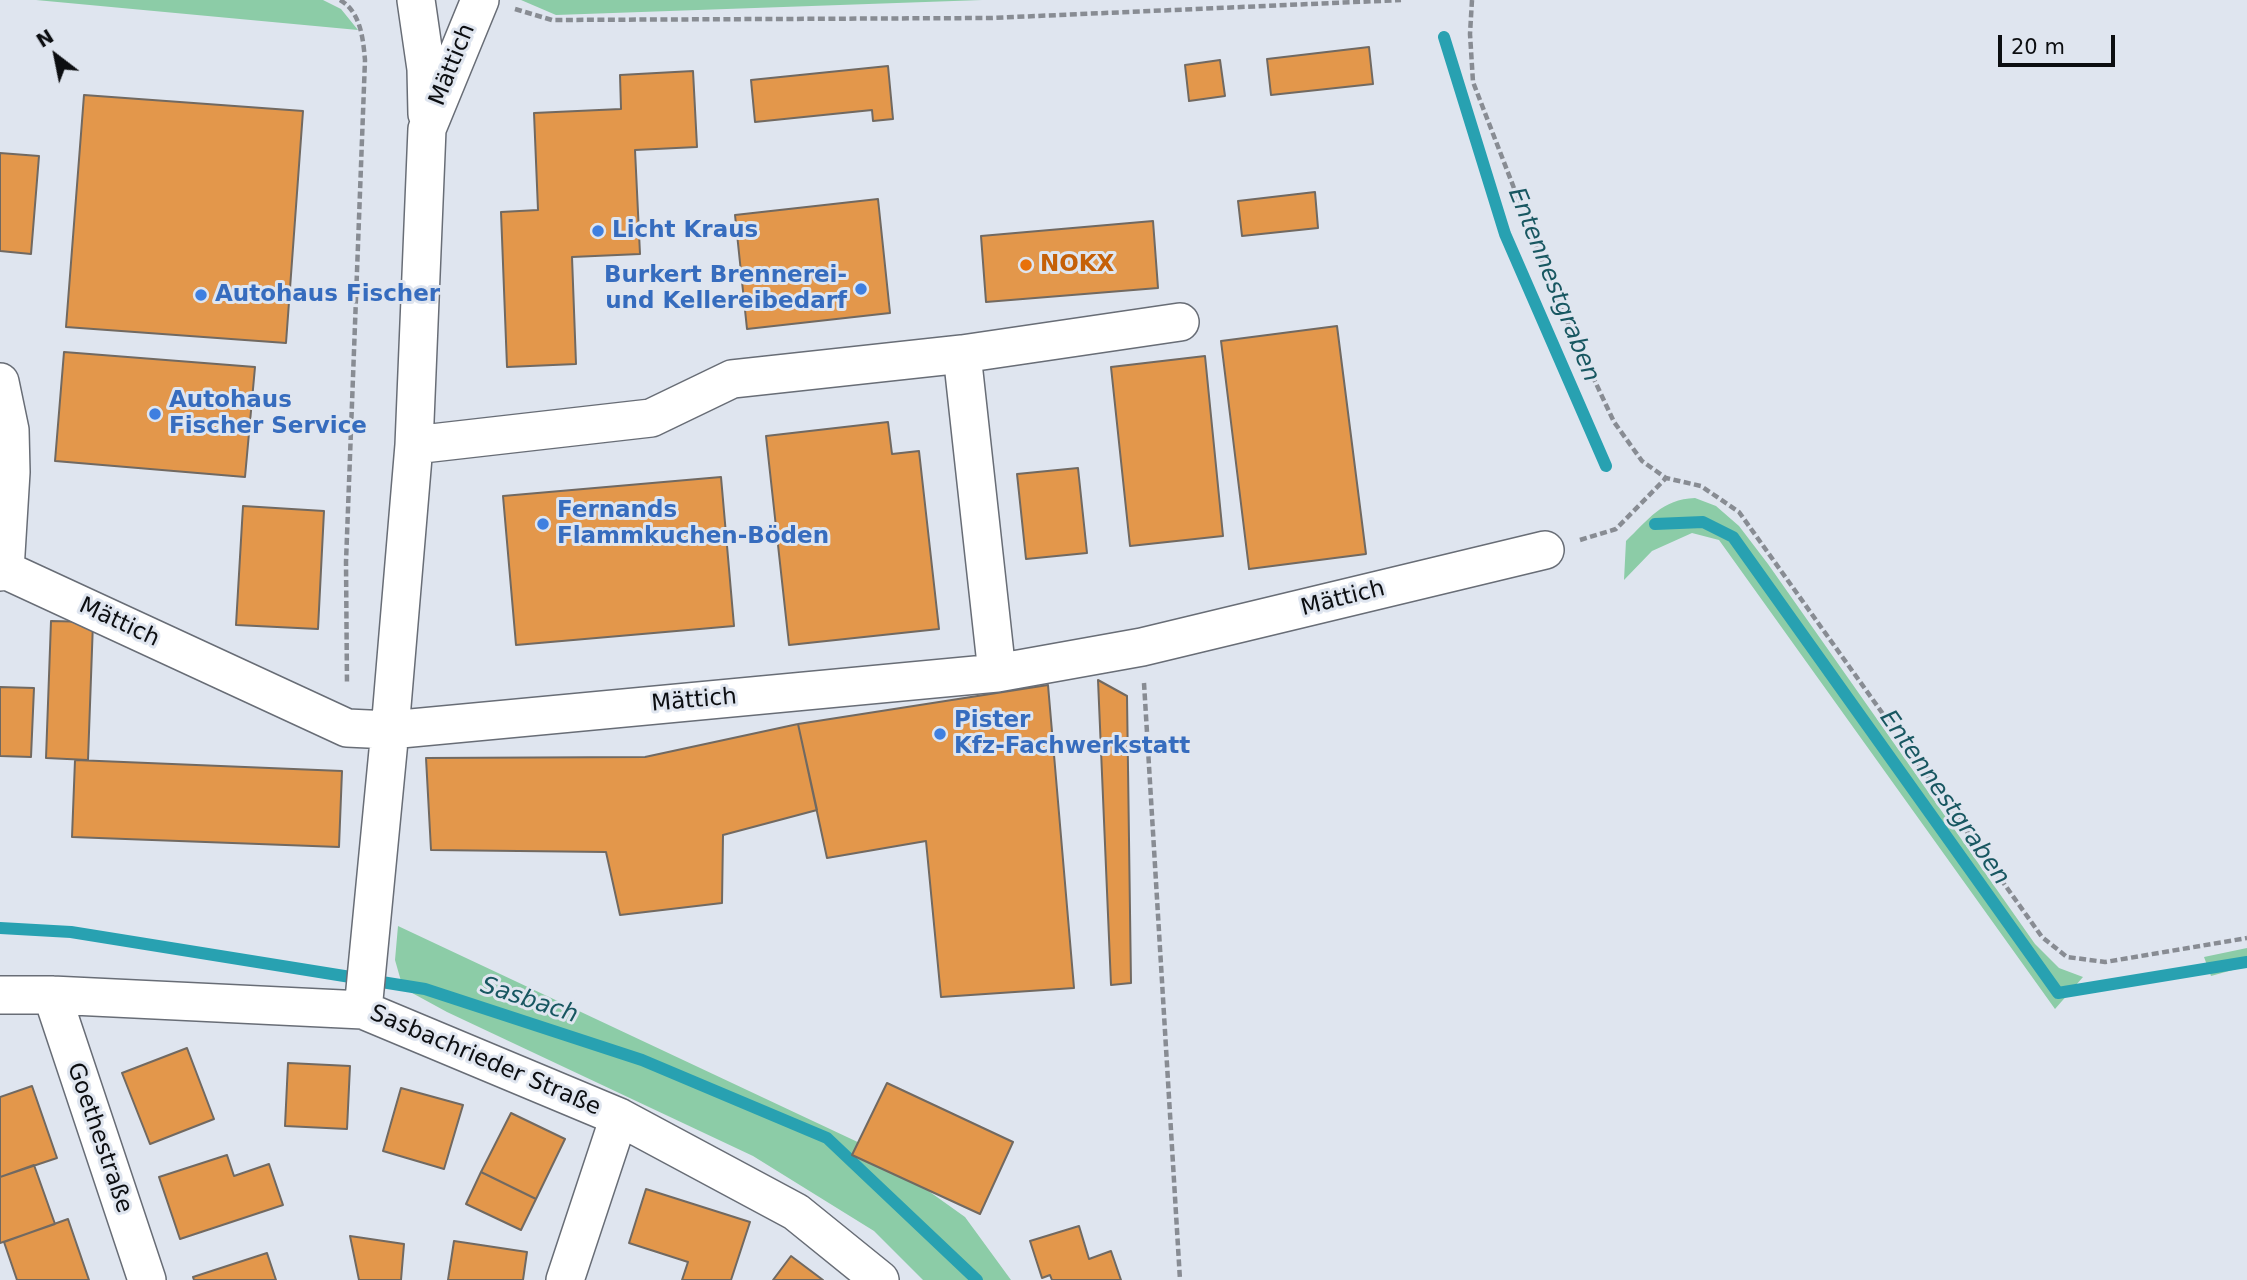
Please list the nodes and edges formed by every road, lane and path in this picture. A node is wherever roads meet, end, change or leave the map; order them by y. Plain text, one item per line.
1 (416, 0) edge
2 (1401, 0) edge
3 (1472, 0) edge
4 (345, 1) edge
5 (494, 4) edge
6 (427, 130) junction
7 (1180, 322) dead end
8 (962, 354) junction
9 (0, 382) edge
10 (414, 445) junction
11 (1666, 478) junction
12 (1545, 550) joint
13 (2, 571) edge
14 (1142, 647) junction
15 (997, 673) junction
16 (347, 728) junction
17 (390, 730) junction
18 (2247, 938) edge
19 (0, 995) edge
20 (52, 995) junction
21 (363, 1001) junction
22 (619, 1117) junction
23 (147, 1280) edge
24 (565, 1280) edge
25 (880, 1280) edge
26 (1180, 1280) edge

1 - 6 street, Mättich
2 - 5 path
3 - 11 path
4 - 16 path
5 - 6 street, Mättich
6 - 10 street, Mättich
7 - 8 street
8 - 10 street
8 - 15 street
9 - 13 street, Mättich
10 - 17 street, Mättich
11 - 12 path
11 - 18 path
12 - 14 street, Mättich
13 - 16 street, Mättich
14 - 15 street, Mättich
14 - 26 path
15 - 17 street, Mättich
16 - 17 street, Mättich
17 - 21 street, Mättich
19 - 20 street, Sasbachrieder Straße
20 - 21 street, Sasbachrieder Straße
20 - 23 street, Goethestraße
21 - 22 street, Sasbachrieder Straße
22 - 24 street
22 - 25 street, Sasbachrieder Straße

